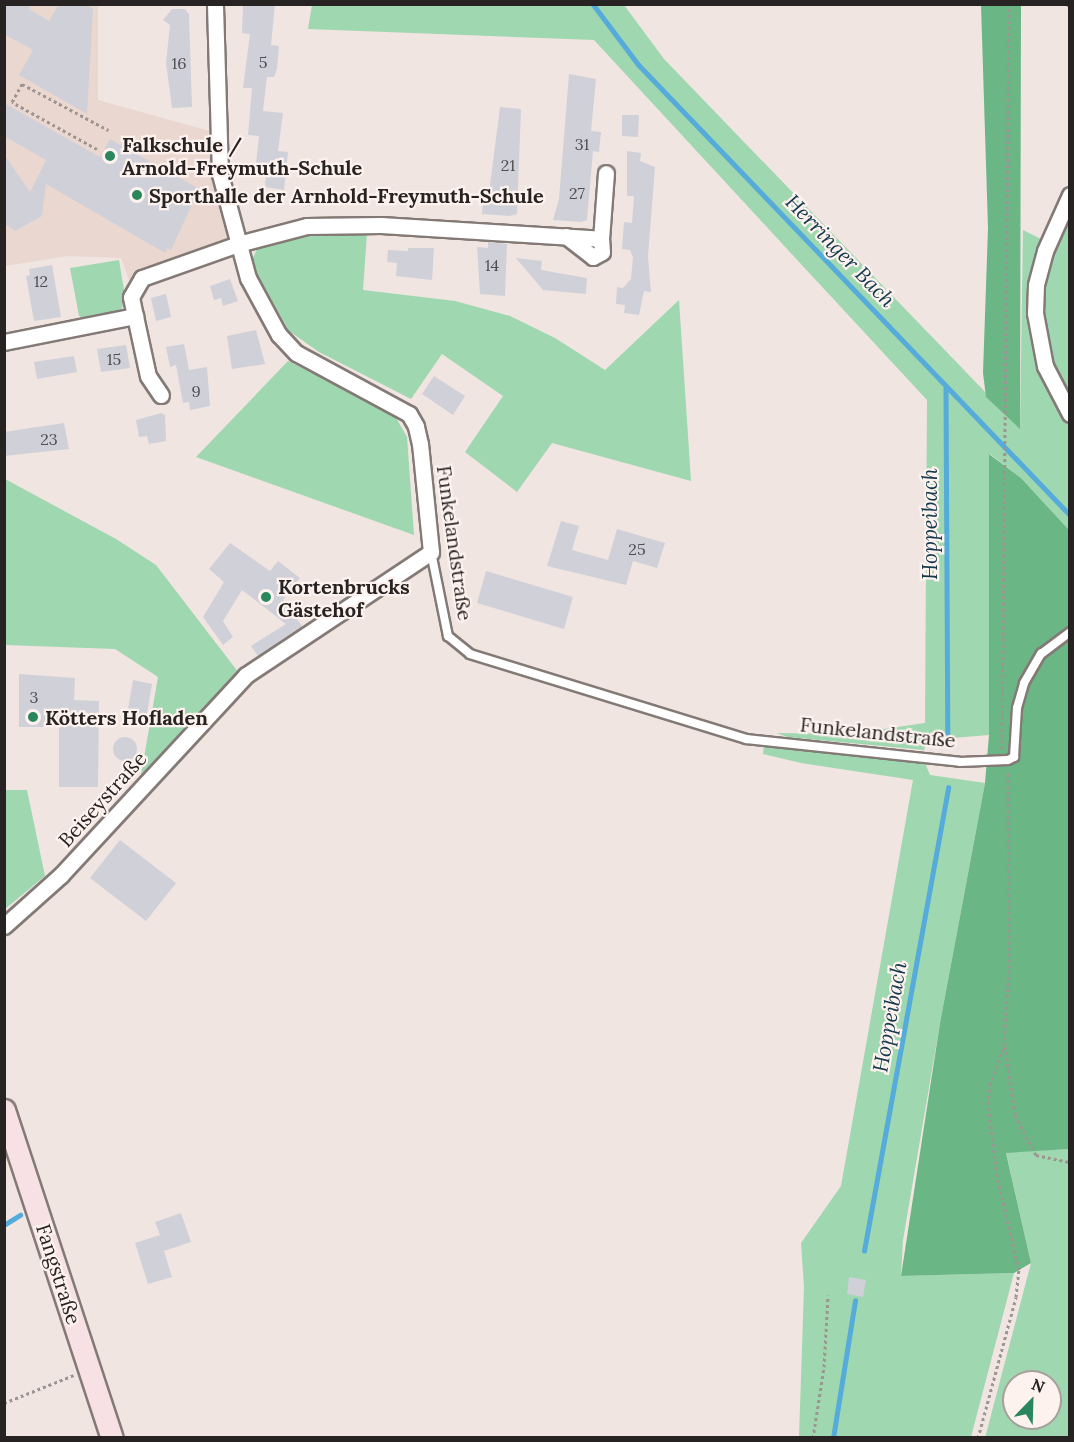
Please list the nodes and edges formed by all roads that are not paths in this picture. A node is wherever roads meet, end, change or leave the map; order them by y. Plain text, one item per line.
1 (215, 4) edge
2 (606, 173) dead end
3 (1070, 195) edge
4 (238, 244) junction
5 (135, 316) junction
6 (4, 342) edge
7 (161, 395) dead end
8 (1070, 414) edge
9 (431, 552) junction
10 (1070, 632) edge
11 (4, 926) edge
12 (4, 1110) edge
13 (112, 1437) edge

1 - 4 street, Funkelandstraße
2 - 4 street
3 - 8 street
4 - 5 street
4 - 9 street, Funkelandstraße
5 - 6 street
5 - 7 street
9 - 10 lane, Funkelandstraße
9 - 11 street, Beiseystraße
12 - 13 main road, Fangstraße

